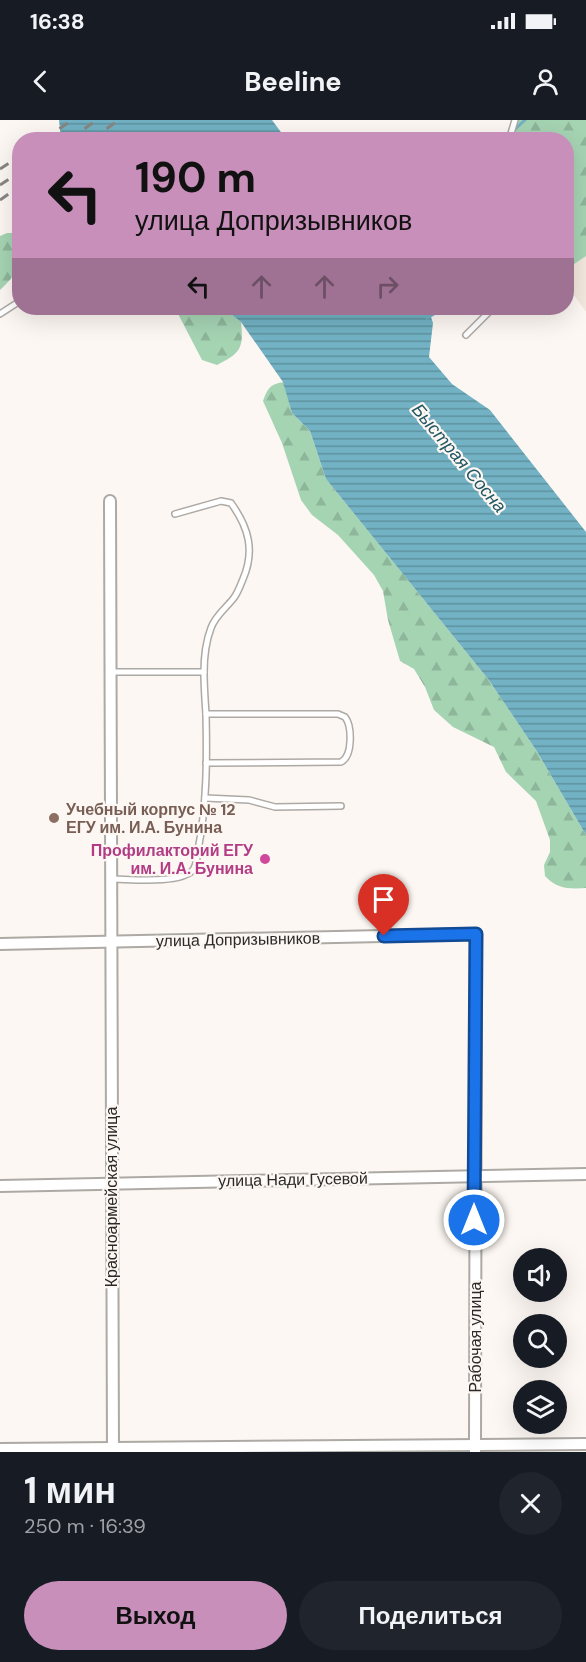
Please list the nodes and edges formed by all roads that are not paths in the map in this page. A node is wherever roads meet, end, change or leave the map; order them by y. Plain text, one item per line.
1 (487, 315) edge
2 (466, 335) dead end
3 (110, 501) dead end
4 (175, 514) dead end
5 (110, 672) junction
6 (204, 672) junction
7 (206, 714) junction
8 (206, 763) junction
9 (205, 798) junction
10 (341, 806) dead end
11 (110, 879) junction
12 (476, 934) joint
13 (110, 942) junction
14 (0, 944) edge
15 (586, 1174) edge
16 (474, 1175) junction
17 (111, 1183) junction
18 (0, 1186) edge
19 (586, 1444) edge
20 (475, 1448) edge
21 (0, 1449) edge
22 (113, 1450) edge

1 - 2 lane
3 - 5 street, Красноармейская улица
4 - 6 lane
5 - 6 lane
5 - 11 street, Красноармейская улица
6 - 7 lane
7 - 8 lane
7 - 8 lane
8 - 9 lane
9 - 10 lane
9 - 11 lane
11 - 13 street, Красноармейская улица
12 - 13 street, улица Допризывников
12 - 16 street, Рабочая улица
13 - 14 street, улица Допризывников
13 - 17 street, Красноармейская улица
15 - 16 street, улица Нади Гусевой
16 - 17 street, улица Нади Гусевой
16 - 20 street, Рабочая улица
17 - 18 street, улица Нади Гусевой
17 - 22 street, Красноармейская улица
19 - 20 street
20 - 22 street
21 - 22 street

